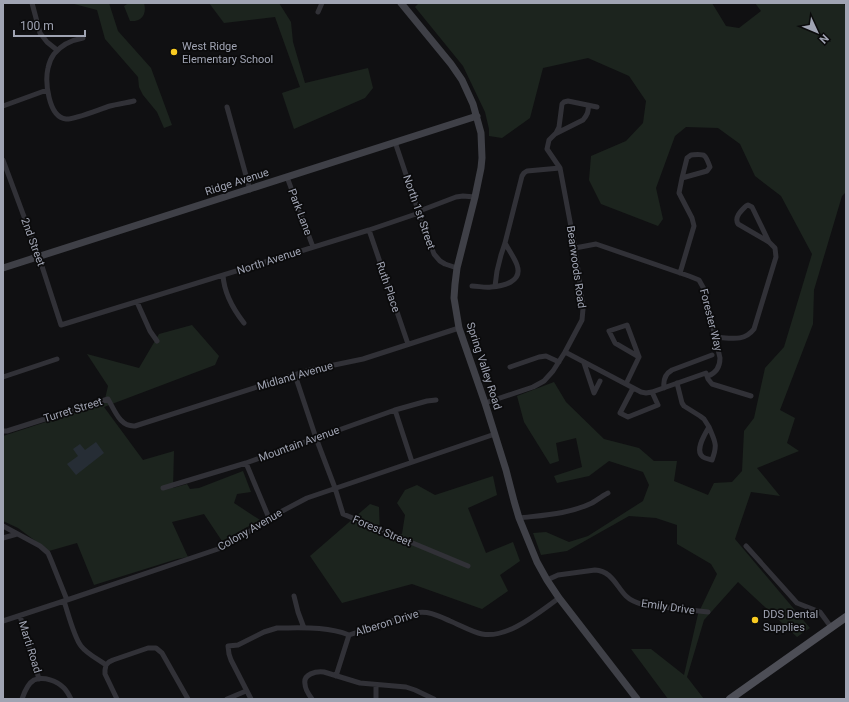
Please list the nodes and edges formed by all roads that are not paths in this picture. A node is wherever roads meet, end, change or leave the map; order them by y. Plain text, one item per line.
1 (32, 3) edge
2 (322, 3) edge
3 (401, 3) edge
4 (318, 12) dead end
5 (83, 38) dead end
6 (57, 50) junction
7 (48, 90) junction
8 (134, 101) dead end
9 (588, 105) junction
10 (3, 106) edge
11 (227, 107) dead end
12 (597, 107) dead end
13 (477, 116) junction
14 (555, 134) junction
15 (395, 142) junction
16 (3, 160) edge
17 (560, 168) junction
18 (286, 177) junction
19 (682, 178) junction
20 (250, 190) junction
21 (475, 197) junction
22 (418, 213) junction
23 (369, 230) junction
24 (769, 242) junction
25 (505, 243) junction
26 (313, 247) junction
27 (575, 248) junction
28 (39, 257) junction
29 (3, 268) edge
30 (457, 268) junction
31 (680, 273) junction
32 (223, 276) junction
33 (472, 286) dead end
34 (495, 286) junction
35 (136, 302) junction
36 (244, 323) dead end
37 (61, 325) joint
38 (459, 328) junction
39 (715, 337) junction
40 (157, 341) dead end
41 (408, 344) junction
42 (565, 352) junction
43 (712, 355) dead end
44 (639, 357) junction
45 (57, 359) dead end
46 (559, 362) junction
47 (584, 363) junction
48 (510, 367) dead end
49 (296, 375) junction
50 (708, 376) junction
51 (3, 377) edge
52 (600, 381) dead end
53 (677, 383) junction
54 (626, 384) junction
55 (633, 388) junction
56 (664, 388) junction
57 (652, 392) junction
58 (750, 396) dead end
59 (436, 400) dead end
60 (485, 403) junction
61 (396, 410) junction
62 (130, 426) joint
63 (709, 427) junction
64 (3, 432) edge
65 (495, 434) junction
66 (316, 438) junction
67 (412, 462) junction
68 (246, 463) junction
69 (163, 488) dead end
70 (334, 488) junction
71 (608, 493) dead end
72 (269, 518) junction
73 (519, 518) junction
74 (3, 526) edge
75 (17, 534) junction
76 (3, 538) edge
77 (746, 546) dead end
78 (468, 566) dead end
79 (547, 580) junction
80 (294, 596) dead end
81 (559, 598) junction
82 (65, 600) junction
83 (708, 612) dead end
84 (20, 616) junction
85 (846, 617) edge
86 (3, 621) edge
87 (831, 627) junction
88 (304, 628) junction
89 (349, 635) junction
90 (106, 665) junction
91 (336, 676) junction
92 (39, 679) junction
93 (376, 685) junction
94 (246, 691) junction
95 (22, 699) edge
96 (71, 699) edge
97 (117, 699) edge
98 (188, 699) edge
99 (227, 699) edge
100 (251, 699) edge
101 (312, 699) edge
102 (376, 699) edge
103 (434, 699) edge
104 (637, 699) edge
105 (730, 699) edge

1 - 6 street
2 - 4 street
3 - 13 street, Spring Valley Road
5 - 6 street
6 - 7 street
7 - 8 street
7 - 10 street
9 - 12 street, Bearwoods Road
9 - 14 street
9 - 14 street, Bearwoods Road
11 - 20 street
13 - 15 street, Ridge Avenue
13 - 21 street, Spring Valley Road
14 - 17 street, Bearwoods Road
15 - 18 street, Ridge Avenue
15 - 22 street, North 1st Street
16 - 28 street, 2nd Street
17 - 25 street
17 - 27 street, Bearwoods Road
18 - 20 street, Ridge Avenue
18 - 26 street, Park Lane
19 - 19 street
19 - 31 street
20 - 28 street, Ridge Avenue
21 - 22 street, North Avenue
21 - 30 street, Spring Valley Road
22 - 23 street, North Avenue
22 - 30 street, North 1st Street
23 - 26 street, North Avenue
23 - 41 street, Ruth Place
24 - 24 street
24 - 39 street
25 - 34 street
25 - 34 street
26 - 32 street, North Avenue
27 - 31 street, Forester Way
27 - 42 street, Bearwoods Road
28 - 29 street, Ridge Avenue
28 - 37 street, 2nd Street
30 - 38 street, Spring Valley Road
31 - 39 street, Forester Way
32 - 35 street, North Avenue
32 - 36 street
33 - 34 street
35 - 37 street, North Avenue
35 - 40 street
38 - 41 street, Midland Avenue
38 - 60 street, Spring Valley Road
39 - 50 street, Forester Way
41 - 49 street, Midland Avenue
42 - 46 street, Bearwoods Road
42 - 47 street
43 - 56 street
44 - 44 street
44 - 54 street
45 - 51 street
46 - 48 street
46 - 60 street, Bearwoods Road
47 - 52 street
47 - 54 street
49 - 62 street, Midland Avenue
49 - 66 street, Forest Street
50 - 53 street
50 - 58 street
53 - 56 street
53 - 63 street
54 - 55 street
55 - 57 street
55 - 57 street
56 - 57 street
59 - 61 street, Mountain Avenue
60 - 65 street, Spring Valley Road
61 - 66 street, Mountain Avenue
61 - 67 street
62 - 64 street, Turret Street
63 - 63 street
65 - 67 street, Colony Avenue
65 - 73 street, Spring Valley Road
66 - 68 street, Mountain Avenue
66 - 70 street, Forest Street
67 - 70 street, Colony Avenue
68 - 69 street, Mountain Avenue
68 - 72 street
70 - 72 street, Colony Avenue
70 - 78 street, Forest Street
71 - 73 street
72 - 82 street, Colony Avenue
73 - 79 street, Spring Valley Road
74 - 75 street
75 - 76 street
75 - 82 street
77 - 87 street
79 - 81 street, Spring Valley Road
79 - 83 street, Emily Drive
80 - 88 street
81 - 89 street, Alberon Drive
81 - 104 street, Spring Valley Road
82 - 84 street, Colony Avenue
82 - 90 street
84 - 86 street, Colony Avenue
84 - 92 street, Marti Road
85 - 87 main road
87 - 105 main road
88 - 89 street, Alberon Drive
88 - 94 street, Alberon Drive
89 - 91 street
90 - 97 street
90 - 98 street
91 - 93 street
91 - 101 street
92 - 95 street, Marti Road
92 - 96 street, Marti Road
93 - 102 street
93 - 103 street
94 - 99 street
94 - 100 street

